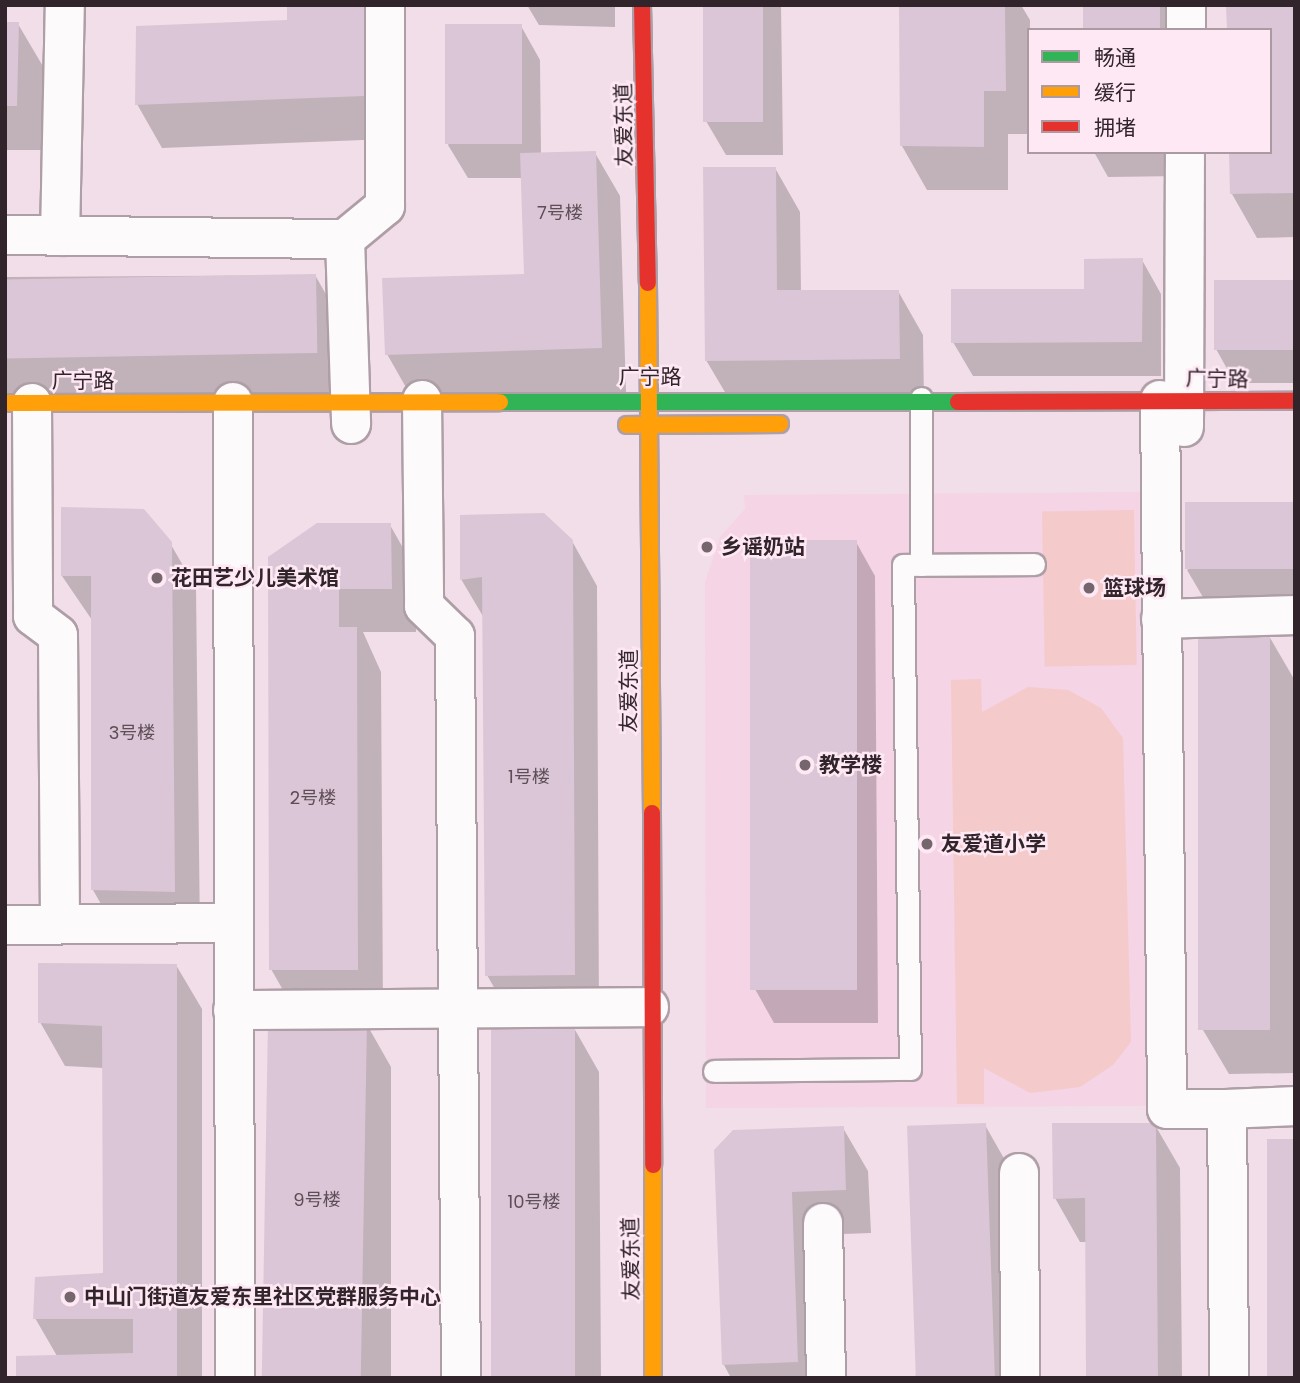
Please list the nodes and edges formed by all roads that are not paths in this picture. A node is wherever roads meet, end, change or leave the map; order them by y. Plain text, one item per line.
1 (65, 5) edge
2 (385, 5) edge
3 (642, 5) edge
4 (1186, 5) edge
5 (1186, 28) edge
6 (1185, 154) edge
7 (5, 235) edge
8 (60, 236) junction
9 (345, 239) junction
10 (650, 398) junction
11 (921, 398) junction
12 (1295, 401) edge
13 (27, 416) edge
14 (419, 418) junction
15 (1172, 418) junction
16 (236, 419) junction
17 (353, 419) junction
18 (799, 424) dead end
19 (610, 425) dead end
20 (651, 425) junction
21 (1034, 564) dead end
22 (921, 565) junction
23 (1295, 615) edge
24 (1161, 619) junction
25 (233, 923) junction
26 (60, 924) junction
27 (5, 925) edge
28 (460, 1006) junction
29 (649, 1007) junction
30 (233, 1010) junction
31 (715, 1071) dead end
32 (1295, 1106) edge
33 (1227, 1108) junction
34 (1019, 1173) dead end
35 (823, 1223) dead end
36 (235, 1378) edge
37 (461, 1378) edge
38 (653, 1378) edge
39 (826, 1378) edge
40 (1020, 1378) edge
41 (1229, 1378) edge

1 - 8 street
2 - 9 street
3 - 10 street, 友爱东道
4 - 5 street
6 - 15 street
7 - 8 street
8 - 9 street
9 - 17 street
10 - 11 street, 广宁路
10 - 14 street, 广宁路
10 - 20 street, 友爱东道
11 - 15 street, 广宁路
11 - 22 lane
12 - 15 street, 广宁路
13 - 16 street, 广宁路
13 - 26 street
14 - 17 street, 广宁路
14 - 28 street
15 - 24 street
16 - 17 street, 广宁路
16 - 25 street
18 - 20 street
19 - 20 street
20 - 29 street, 友爱东道
21 - 22 lane
22 - 31 lane
23 - 24 street
24 - 33 street
25 - 26 street
25 - 30 street
26 - 27 street
28 - 29 street
28 - 30 street
28 - 37 street
29 - 38 street, 友爱东道
30 - 36 street
32 - 33 street
33 - 41 street
34 - 40 street
35 - 39 street

